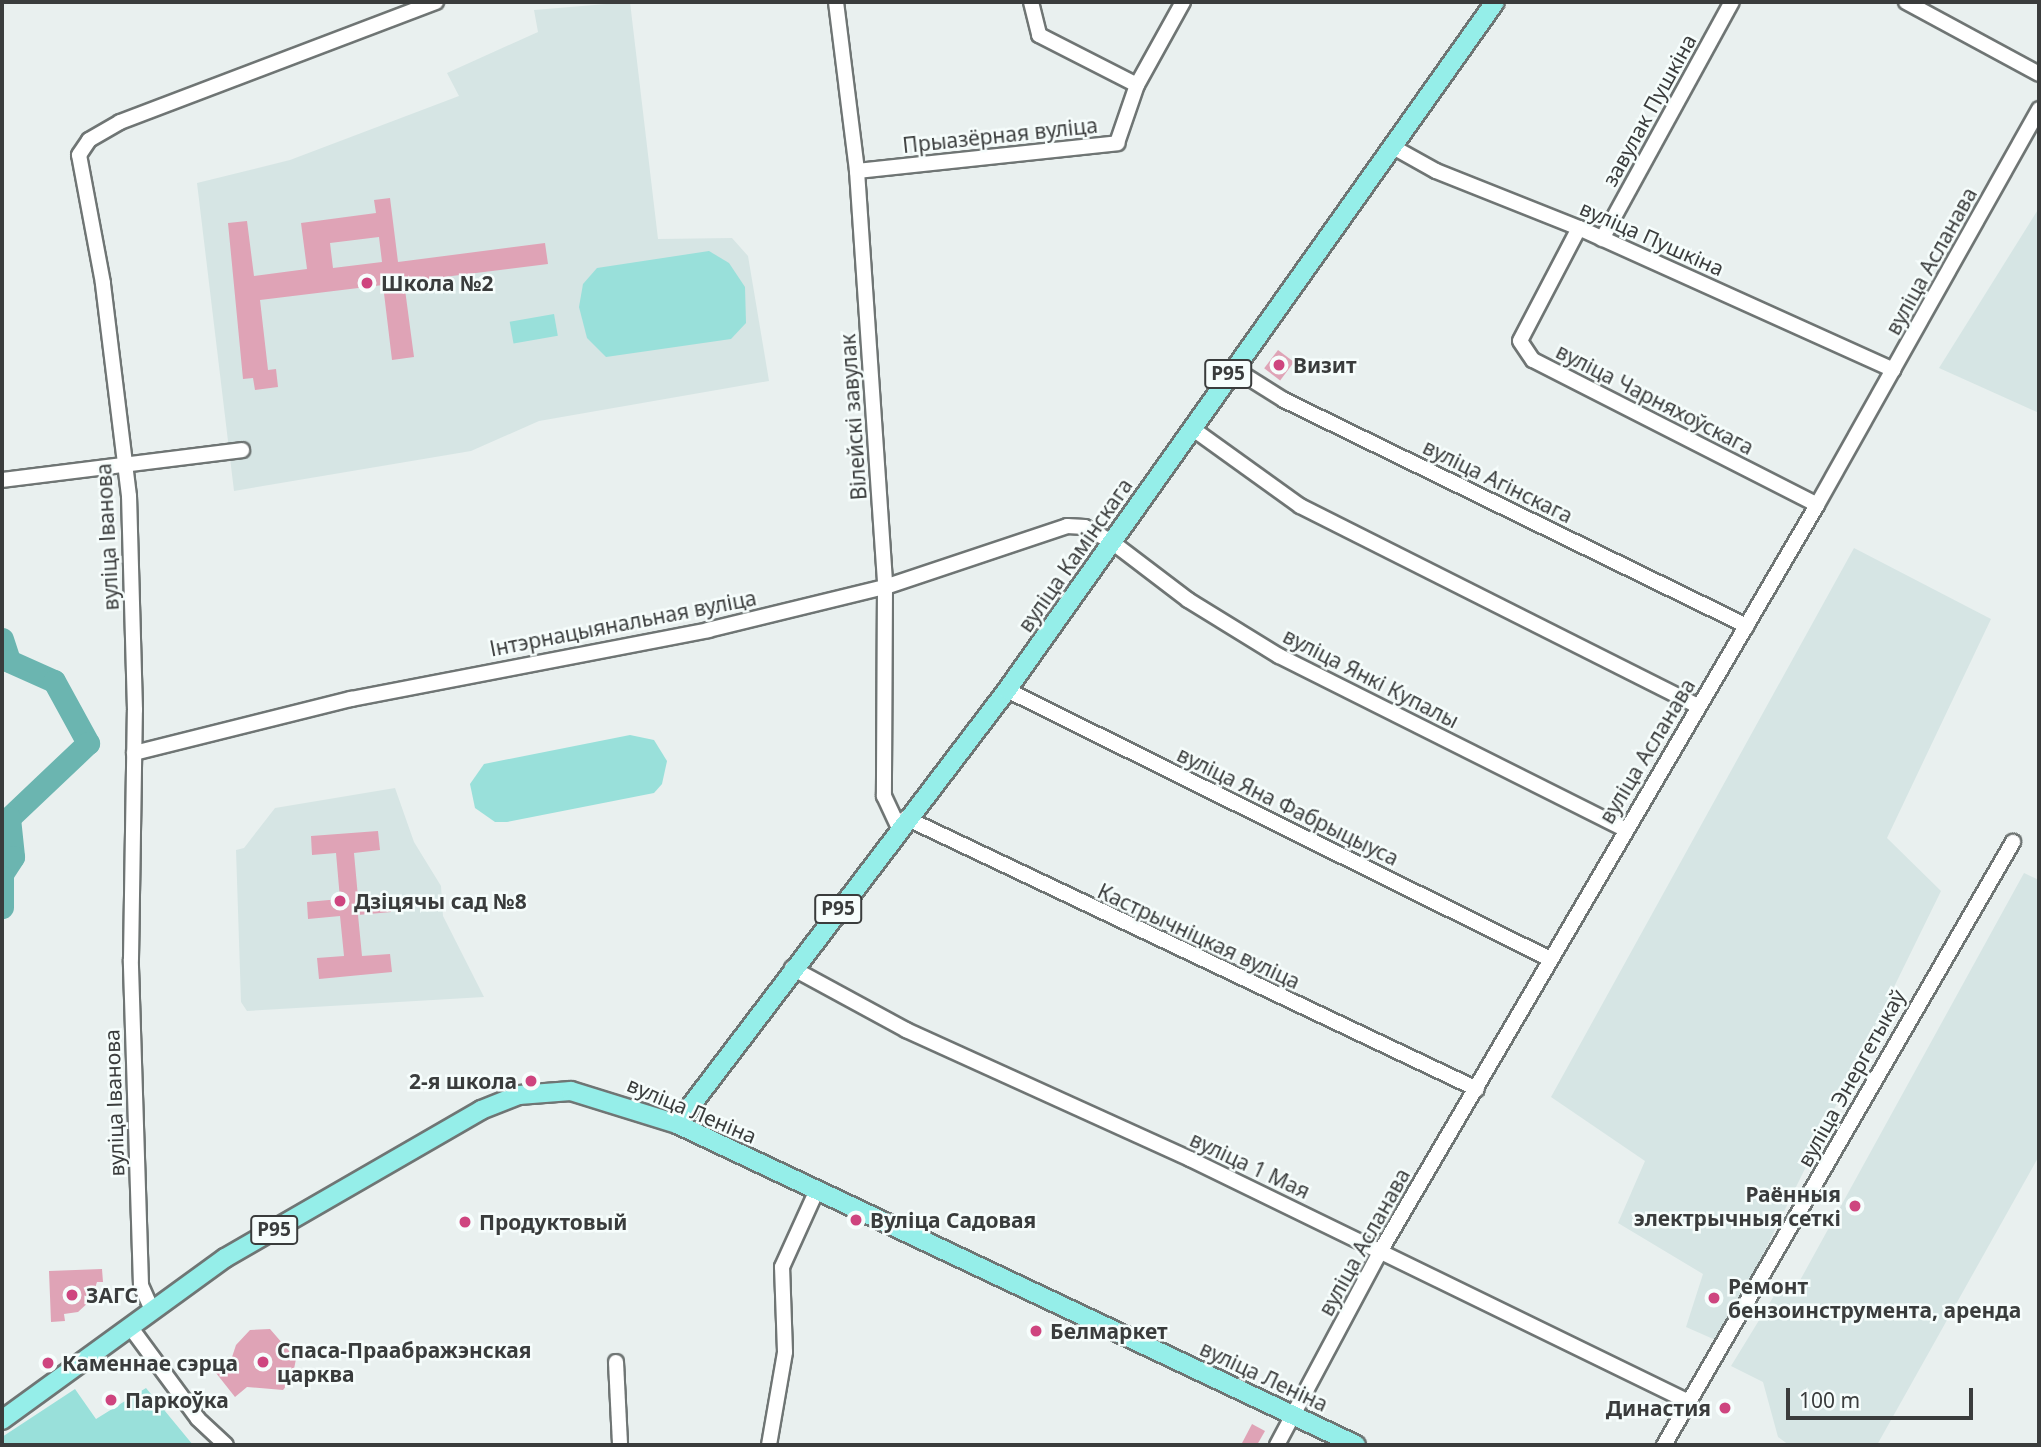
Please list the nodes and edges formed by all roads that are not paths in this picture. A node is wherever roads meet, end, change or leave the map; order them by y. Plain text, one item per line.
1 (436, 2) edge
2 (836, 2) edge
3 (1031, 2) edge
4 (1183, 2) edge
5 (1495, 2) edge
6 (1732, 2) edge
7 (1906, 2) edge
8 (2039, 74) edge
9 (1138, 85) junction
10 (2039, 109) edge
11 (1393, 147) junction
12 (858, 171) junction
13 (1579, 228) junction
14 (1602, 239) junction
15 (1233, 368) junction
16 (1893, 370) junction
17 (1193, 429) junction
18 (242, 450) dead end
19 (125, 468) junction
20 (2, 480) edge
21 (1817, 505) junction
22 (1112, 542) junction
23 (885, 587) junction
24 (1747, 626) junction
25 (1007, 690) junction
26 (1697, 706) junction
27 (134, 753) junction
28 (902, 823) junction
29 (1625, 829) junction
30 (2013, 842) dead end
31 (1550, 959) junction
32 (792, 968) junction
33 (1477, 1089) junction
34 (677, 1124) junction
35 (816, 1192) junction
36 (1381, 1250) junction
37 (152, 1310) junction
38 (131, 1328) junction
39 (616, 1362) dead end
40 (1689, 1402) junction
41 (1293, 1415) junction
42 (2, 1420) edge
43 (226, 1445) edge
44 (620, 1445) edge
45 (769, 1445) edge
46 (1277, 1445) edge
47 (1356, 1445) edge
48 (1664, 1445) edge

1 - 19 street, вуліца Іванова
2 - 12 street, Вілейскі завулак
3 - 9 street
4 - 9 street, Прыазёрная вуліца
5 - 11 main road, вуліца Камінскага / Р95
6 - 14 street, завулак Пушкіна
7 - 8 street
9 - 12 street, Прыазёрная вуліца
10 - 16 street, вуліца Асланава
11 - 13 street, вуліца Пушкіна
11 - 15 main road, вуліца Камінскага / Р95
12 - 23 street, Вілейскі завулак
13 - 14 street, вуліца Пушкіна
13 - 21 street, вуліца Чарняхоўскага
14 - 16 street, вуліца Пушкіна
15 - 17 main road, вуліца Камінскага / Р95
15 - 24 street, вуліца Агінскага
16 - 21 street, вуліца Асланава
17 - 22 main road, вуліца Камінскага / Р95
17 - 26 street
18 - 19 street
19 - 20 street
19 - 27 street, вуліца Іванова
21 - 24 street, вуліца Асланава
22 - 23 street, Інтэрнацыянальная вуліца
22 - 25 main road, вуліца Камінскага / Р95
22 - 29 street, вуліца Янкі Купалы
23 - 27 street, Інтэрнацыянальная вуліца
23 - 28 street, Вілейскі завулак
24 - 26 street, вуліца Асланава
25 - 28 main road, вуліца Камінскага / Р95
25 - 31 street, вуліца Яна Фабрыцыуса
26 - 29 street, вуліца Асланава
27 - 37 street, вуліца Іванова
28 - 32 main road, вуліца Камінскага / Р95
28 - 33 street, Кастрычніцкая вуліца
29 - 31 street, вуліца Асланава
30 - 40 street, вуліца Энергетыкаў
31 - 33 street, вуліца Асланава
32 - 34 main road, вуліца Камінскага / Р95
32 - 36 street, вуліца 1 Мая
33 - 36 street, вуліца Асланава
34 - 35 main road, вуліца Леніна
34 - 37 main road, вуліца Леніна / Р95
35 - 41 main road, вуліца Леніна
35 - 45 street
36 - 40 street, вуліца 1 Мая
36 - 41 street, вуліца Асланава
37 - 38 main road, вуліца Леніна / Р95
38 - 42 main road, вуліца Леніна / Р95
38 - 43 street
39 - 44 street
40 - 48 street, вуліца Энергетыкаў
41 - 46 street, вуліца Асланава
41 - 47 main road, вуліца Леніна

